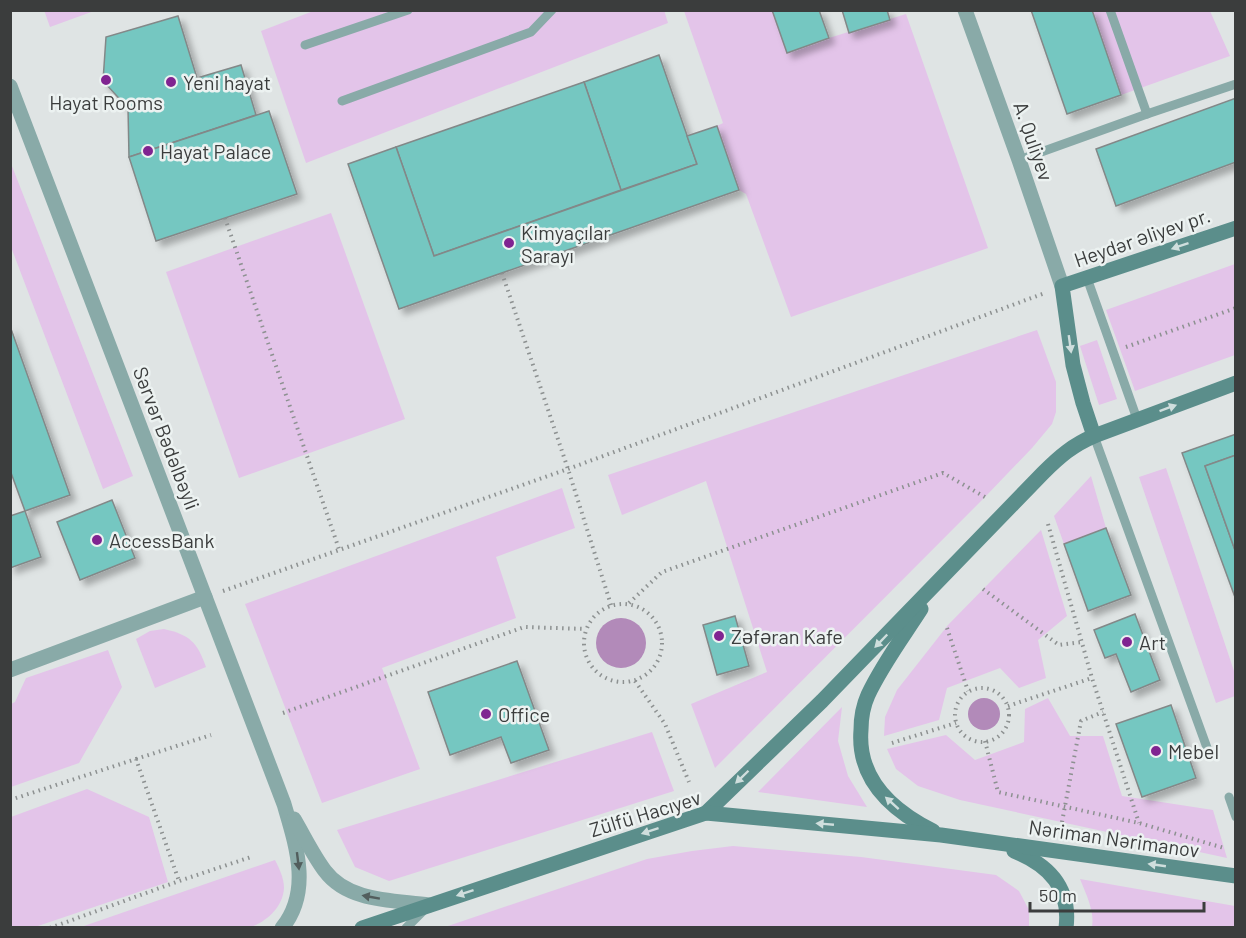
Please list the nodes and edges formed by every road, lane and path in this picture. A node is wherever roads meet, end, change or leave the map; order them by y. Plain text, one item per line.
1 (408, 10) edge
2 (552, 10) edge
3 (965, 10) edge
4 (1110, 10) edge
5 (305, 45) dead end
6 (1236, 84) edge
7 (10, 86) edge
8 (342, 101) dead end
9 (1147, 114) junction
10 (1019, 160) junction
11 (225, 218) dead end
12 (1236, 228) edge
13 (502, 273) dead end
14 (1087, 278) junction
15 (1062, 286) junction
16 (1236, 308) edge
17 (1120, 349) dead end
18 (1236, 383) edge
19 (1137, 419) junction
20 (1094, 436) junction
21 (568, 469) junction
22 (986, 497) dead end
23 (1048, 524) dead end
24 (339, 549) junction
25 (937, 584) junction
26 (983, 589) dead end
27 (205, 597) junction
28 (629, 603) junction
29 (611, 605) junction
30 (947, 628) dead end
31 (586, 629) junction
32 (1082, 642) junction
33 (10, 670) edge
34 (1092, 678) junction
35 (635, 681) junction
36 (968, 691) junction
37 (1008, 706) junction
38 (1103, 712) junction
39 (283, 713) dead end
40 (956, 723) junction
41 (211, 735) dead end
42 (985, 741) junction
43 (892, 743) dead end
44 (1210, 756) dead end
45 (136, 759) junction
46 (689, 782) dead end
47 (1229, 797) dead end
48 (10, 800) edge
49 (284, 804) junction
50 (1065, 807) junction
51 (706, 813) junction
52 (1236, 817) edge
53 (1062, 822) dead end
54 (1139, 823) junction
55 (941, 835) junction
56 (987, 842) junction
57 (1224, 848) dead end
58 (251, 857) dead end
59 (1236, 876) edge
60 (179, 881) junction
61 (429, 905) junction
62 (50, 927) edge
63 (282, 927) edge
64 (362, 927) edge
65 (406, 927) edge
66 (1066, 927) edge

1 - 5 lane
2 - 8 lane
3 - 10 street, A. Quliyev
4 - 9 lane
6 - 9 lane
7 - 27 street, Sərvər Bədəlbəyli
9 - 10 lane
10 - 15 street, A. Quliyev
11 - 24 path
12 -> 14 main road, Heydər Əliyev pr.
13 - 21 path
14 - 15 main road, Heydər Əliyev pr.
14 - 19 lane
15 -> 20 main road
15 - 21 path
16 - 17 path
19 -> 18 main road
19 - 20 main road
20 - 25 main road
20 - 44 lane
21 - 24 path
21 - 29 path
22 - 28 path
23 - 32 path
24 - 27 path
25 -> 51 main road
55 -> 25 main road
26 - 32 path
27 - 33 street
27 - 49 street, Sərvər Bədəlbəyli
28 - 29 path
28 - 35 path
29 - 31 path
30 - 36 path
31 - 35 path
31 - 39 path
32 - 34 path
34 - 37 path
34 - 38 path
35 - 46 path
36 - 37 path
36 - 40 path
37 - 42 path
38 - 50 path
38 - 54 path
40 - 42 path
40 - 43 path
41 - 45 path
42 - 50 path
45 - 48 path
45 - 60 path
47 - 52 lane
61 -> 49 street
49 -> 63 street
50 - 53 path
50 - 54 path
55 -> 51 main road, Zülfü Hacıyev
51 -> 61 main road, Zülfü Hacıyev
54 - 57 path
55 - 56 main road, Zülfü Hacıyev
59 -> 56 main road, Nəriman Nərimanov
56 - 66 main road
58 - 60 path
60 - 62 path
61 - 64 main road, Zülfü Hacıyev
61 - 65 lane

